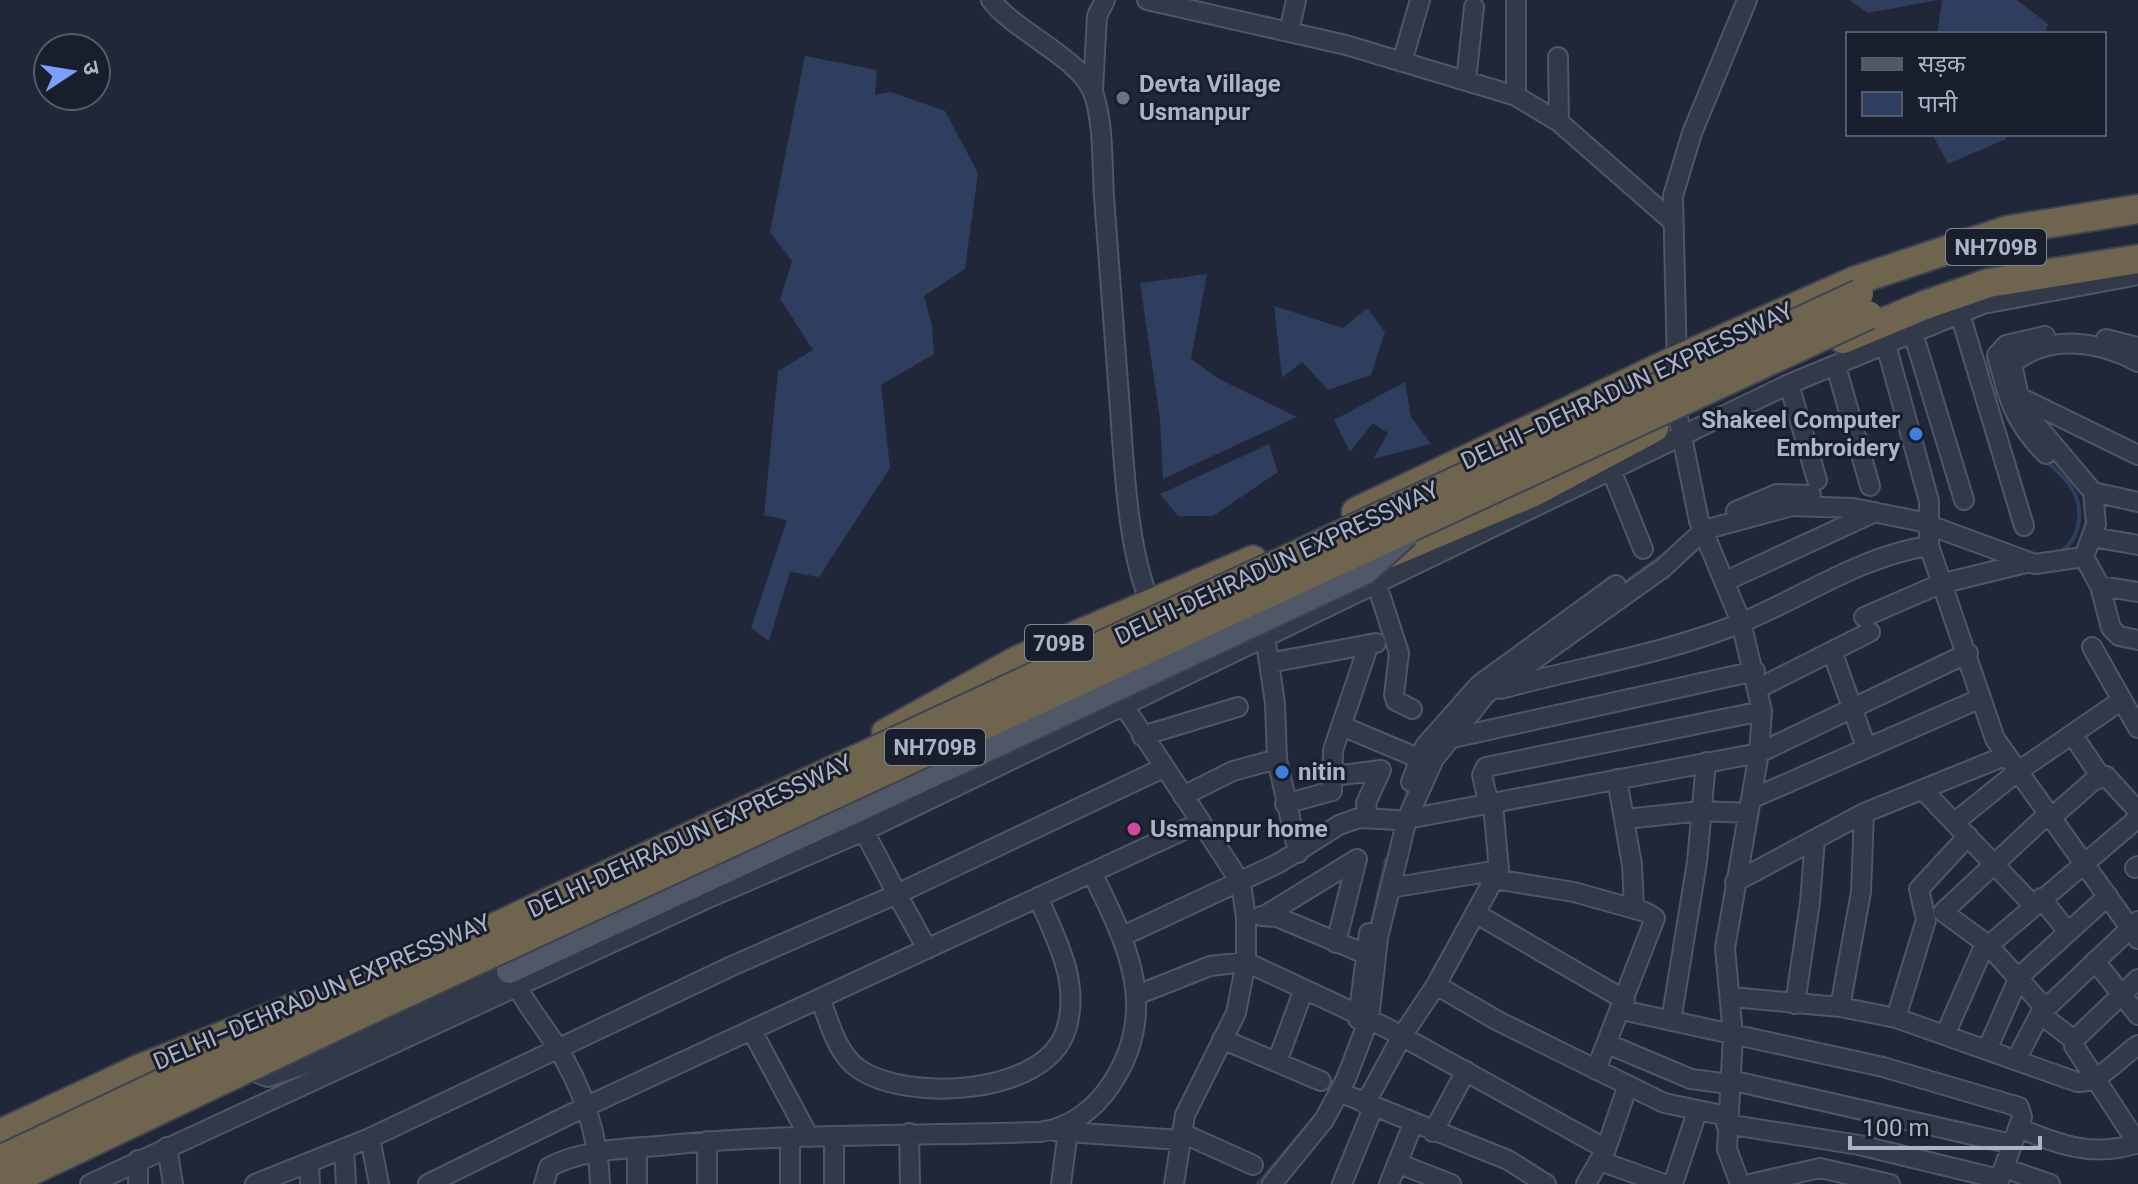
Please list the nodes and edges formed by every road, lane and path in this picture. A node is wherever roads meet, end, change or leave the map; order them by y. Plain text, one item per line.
1 (991, 0) edge
2 (1105, 0) edge
3 (1147, 0) edge
4 (1296, 0) edge
5 (1420, 0) edge
6 (1516, 0) edge
7 (1747, 0) edge
8 (1210, 7) edge
9 (1474, 7) dead end
10 (1289, 32) junction
11 (1558, 57) dead end
12 (1402, 62) junction
13 (1466, 81) junction
14 (1093, 90) junction
15 (1516, 96) junction
16 (1559, 122) junction
17 (2138, 209) edge
18 (1671, 220) junction
19 (2138, 222) edge
20 (2138, 245) edge
21 (2138, 259) edge
22 (2138, 275) edge
23 (1960, 314) junction
24 (1913, 333) junction
25 (1886, 345) junction
26 (2138, 347) edge
27 (1676, 360) junction
28 (2138, 362) edge
29 (1836, 366) junction
30 (1789, 384) junction
31 (2019, 397) junction
32 (1680, 427) junction
33 (2138, 455) edge
34 (1612, 472) junction
35 (1817, 480) dead end
36 (1870, 486) dead end
37 (2093, 492) junction
38 (1964, 500) dead end
39 (2138, 502) edge
40 (1875, 512) junction
41 (1929, 518) junction
42 (1420, 521) junction
43 (1725, 524) junction
44 (1702, 526) junction
45 (2024, 526) dead end
46 (2092, 537) junction
47 (2138, 545) edge
48 (1929, 546) junction
49 (2084, 557) junction
50 (1655, 560) junction
51 (2030, 562) junction
52 (1726, 581) junction
53 (1376, 582) junction
54 (1940, 584) junction
55 (2100, 586) junction
56 (2138, 592) edge
57 (1151, 605) junction
58 (1741, 622) junction
59 (1265, 636) junction
60 (1394, 640) junction
61 (2138, 640) edge
62 (1369, 644) junction
63 (2092, 647) dead end
64 (1176, 649) junction
65 (1832, 651) junction
66 (1968, 653) junction
67 (1269, 663) junction
68 (1757, 679) junction
69 (975, 684) junction
70 (1483, 689) junction
71 (1115, 692) junction
72 (1979, 699) junction
73 (2122, 700) junction
74 (1238, 707) dead end
75 (1852, 707) junction
76 (1412, 709) dead end
77 (1762, 711) junction
78 (1342, 726) junction
79 (2138, 728) edge
80 (997, 732) junction
81 (2072, 734) junction
82 (1142, 736) junction
83 (1448, 739) junction
84 (1866, 747) junction
85 (1759, 753) junction
86 (1413, 756) dead end
87 (2005, 756) junction
88 (1277, 759) junction
89 (1706, 762) junction
90 (1163, 768) junction
91 (2017, 772) junction
92 (1334, 776) junction
93 (2101, 777) junction
94 (1617, 779) junction
95 (1923, 790) junction
96 (1183, 796) junction
97 (1317, 797) junction
98 (1285, 804) junction
99 (1491, 804) junction
100 (1750, 806) junction
101 (1702, 811) junction
102 (2138, 811) edge
103 (1864, 813) junction
104 (2050, 815) junction
105 (1368, 818) junction
106 (2138, 818) edge
107 (1625, 819) junction
108 (1401, 820) junction
109 (1201, 822) junction
110 (1962, 829) junction
111 (864, 831) junction
112 (1326, 831) junction
113 (1815, 839) junction
114 (1298, 853) junction
115 (2084, 861) junction
116 (1992, 862) junction
117 (1092, 873) junction
118 (1496, 874) junction
119 (1735, 882) junction
120 (1241, 883) junction
121 (1390, 888) junction
122 (897, 894) junction
123 (2108, 896) junction
124 (1038, 897) junction
125 (2037, 902) junction
126 (1634, 908) junction
127 (1475, 913) junction
128 (1255, 917) junction
129 (2135, 929) edge
130 (2068, 932) junction
131 (1123, 936) junction
132 (1336, 943) junction
133 (1988, 945) junction
134 (927, 949) junction
135 (1370, 956) junction
136 (2095, 961) junction
137 (1246, 962) junction
138 (510, 973) junction
139 (2019, 977) junction
140 (2138, 979) edge
141 (1436, 985) junction
142 (1304, 989) junction
143 (2122, 993) junction
144 (1137, 995) junction
145 (1732, 997) junction
146 (821, 1001) junction
147 (1795, 1004) junction
148 (1624, 1005) junction
149 (1840, 1007) junction
150 (2043, 1011) junction
151 (2138, 1015) edge
152 (1364, 1016) junction
153 (1896, 1018) junction
154 (1671, 1021) junction
155 (251, 1024) junction
156 (752, 1031) junction
157 (1733, 1035) junction
158 (1945, 1035) junction
159 (1402, 1036) junction
160 (1222, 1039) junction
161 (2074, 1040) junction
162 (1608, 1044) junction
163 (2138, 1045) edge
164 (558, 1048) junction
165 (1987, 1050) junction
166 (2016, 1060) junction
167 (1277, 1062) junction
168 (1596, 1070) junction
169 (1466, 1071) junction
170 (261, 1075) junction
171 (2097, 1077) junction
172 (1321, 1081) dead end
173 (1730, 1082) junction
174 (1628, 1085) junction
175 (1339, 1092) junction
176 (1369, 1106) junction
177 (585, 1107) junction
178 (1697, 1112) junction
179 (2138, 1113) edge
180 (2119, 1116) junction
181 (1727, 1120) junction
182 (1413, 1124) junction
183 (1060, 1131) junction
184 (1433, 1132) junction
185 (909, 1133) junction
186 (0, 1134) edge
187 (2015, 1136) junction
188 (809, 1137) junction
189 (834, 1137) junction
190 (1181, 1137) junction
191 (370, 1138) junction
192 (790, 1138) junction
193 (707, 1141) junction
194 (2138, 1144) edge
195 (167, 1147) junction
196 (637, 1148) junction
197 (344, 1149) junction
198 (600, 1150) junction
199 (1603, 1155) junction
200 (0, 1160) edge
201 (138, 1160) junction
202 (309, 1163) junction
203 (1397, 1163) junction
204 (1253, 1165) dead end
205 (2000, 1177) edge
206 (449, 1179) edge
207 (95, 1183) edge
208 (1271, 1183) edge
209 (4, 1184) edge
210 (34, 1184) edge
211 (138, 1184) edge
212 (173, 1184) edge
213 (255, 1184) edge
214 (310, 1184) edge
215 (346, 1184) edge
216 (379, 1184) edge
217 (428, 1184) edge
218 (544, 1184) edge
219 (600, 1184) edge
220 (637, 1184) edge
221 (707, 1184) edge
222 (790, 1184) edge
223 (834, 1184) edge
224 (910, 1184) edge
225 (1061, 1184) edge
226 (1174, 1184) edge
227 (1342, 1184) edge
228 (1389, 1184) edge
229 (1451, 1184) edge
230 (1546, 1184) edge
231 (1586, 1184) edge
232 (1664, 1184) edge
233 (1673, 1184) edge
234 (1740, 1184) edge
235 (1750, 1184) edge
236 (1890, 1184) edge
237 (2050, 1184) edge

1 - 14 street
2 - 14 street
3 - 8 street
4 - 10 street
5 - 12 street
6 - 15 street
7 - 18 street
8 - 10 street
9 - 13 street
10 - 12 street
11 - 16 street
12 - 13 street
13 - 15 street
14 - 57 street
15 - 16 street
16 - 18 street
17 - 27 highway, DELHI–DEHRADUN EXPRESSWAY / 709B
18 - 27 street
19 - 200 highway, DELHI-DEHRADUN EXPRESSWAY / NH709B, bridge
20 - 42 highway, DELHI-DEHRADUN EXPRESSWAY / NH709B, bridge
21 - 32 highway, DELHI–DEHRADUN EXPRESSWAY / 709B
22 - 23 street
23 - 24 street
23 - 45 street
24 - 25 street
24 - 38 street
25 - 29 street
25 - 41 street
26 - 41 street
27 - 32 street
27 - 57 highway, DELHI–DEHRADUN EXPRESSWAY / 709B
28 - 31 street
29 - 30 street
29 - 36 street
30 - 32 street
30 - 35 street
31 - 33 street
31 - 37 street
32 - 34 street
32 - 44 street
32 - 64 highway, DELHI–DEHRADUN EXPRESSWAY / 709B
34 - 50 street
34 - 53 street
37 - 39 street
37 - 46 street
40 - 41 street
40 - 43 street
40 - 52 street
41 - 43 street
41 - 48 street
41 - 51 street
42 - 138 main road, bridge
42 - 209 highway, DELHI-DEHRADUN EXPRESSWAY / NH709B, bridge
43 - 44 street
44 - 50 street
44 - 52 street
46 - 47 street
46 - 49 street
48 - 54 street
48 - 58 street
49 - 51 street
49 - 55 street
50 - 70 street
51 - 54 street
52 - 58 street
53 - 59 street
53 - 60 street
54 - 65 street
54 - 66 street
55 - 56 street
55 - 61 street
57 - 64 street
57 - 69 highway, DELHI–DEHRADUN EXPRESSWAY / 709B
58 - 68 street
58 - 70 street
59 - 67 street
59 - 71 street
60 - 62 street
60 - 76 street
62 - 67 street
62 - 78 street
63 - 73 street
64 - 71 highway, DELHI–DEHRADUN EXPRESSWAY / 709B
65 - 68 street
65 - 75 street
66 - 72 street
66 - 75 street
67 - 88 street
68 - 77 street
68 - 83 street
69 - 80 street
69 - 155 highway, DELHI–DEHRADUN EXPRESSWAY / 709B
70 - 83 street
70 - 108 street
71 - 80 highway, DELHI–DEHRADUN EXPRESSWAY / 709B
71 - 82 street
71 - 111 street
72 - 84 street
72 - 87 street
73 - 79 street
73 - 81 street
74 - 82 street
75 - 84 street
75 - 85 street
77 - 85 street
77 - 99 street
78 - 86 street
78 - 92 street
80 - 138 highway, DELHI–DEHRADUN EXPRESSWAY / 709B
81 - 91 street
81 - 93 street
82 - 90 street
83 - 108 street
84 - 100 street
85 - 89 street
85 - 100 street
87 - 91 street
87 - 95 street
88 - 96 street
88 - 98 street
89 - 94 street
89 - 101 street
90 - 96 street
90 - 122 street
91 - 104 street
91 - 110 street
92 - 97 street
92 - 105 street
93 - 102 street
93 - 104 street
94 - 99 street
94 - 107 street
95 - 103 street
95 - 110 street
96 - 109 street
97 - 98 street
97 - 112 street
98 - 114 street
99 - 108 street
99 - 118 street
100 - 101 street
100 - 119 street
101 - 107 street
101 - 154 street
103 - 113 street
103 - 149 street
104 - 115 street
104 - 116 street
105 - 108 street
105 - 112 street
106 - 115 street
107 - 126 street
108 - 121 street
108 - 135 street
109 - 117 street
109 - 120 street
110 - 116 street
110 - 153 street
111 - 122 street
111 - 138 street
112 - 114 street
113 - 119 street
113 - 147 street
114 - 120 street
115 - 123 street
115 - 125 street
116 - 125 street
116 - 133 street
117 - 124 street
117 - 131 street
118 - 121 street
118 - 126 street
118 - 127 street
119 - 145 street
120 - 128 street
120 - 131 street
121 - 135 street
122 - 134 street
122 - 164 street
123 - 129 street
123 - 130 street
124 - 134 street
124 - 146 street
125 - 130 street
125 - 133 street
126 - 148 street
127 - 141 street
127 - 148 street
128 - 132 street
128 - 132 street
128 - 137 street
129 - 136 street
130 - 139 street
131 - 144 street
132 - 135 street
133 - 139 street
133 - 158 street
134 - 146 street
135 - 152 street
136 - 143 street
136 - 150 street
137 - 142 street
137 - 144 street
137 - 160 street
138 - 164 street
138 - 170 highway, DELHI–DEHRADUN EXPRESSWAY / 709B
138 - 195 street
139 - 150 street
139 - 165 street
140 - 143 street
141 - 159 street
141 - 168 street
142 - 152 street
142 - 167 street
143 - 151 street
143 - 161 street
144 - 183 street
145 - 147 street
145 - 157 street
146 - 156 street
147 - 149 street
148 - 154 street
148 - 162 street
149 - 153 street
150 - 161 street
150 - 166 street
152 - 159 street
152 - 175 street
152 - 208 street
153 - 158 street
154 - 157 street
155 - 170 street
155 - 186 highway, DELHI–DEHRADUN EXPRESSWAY / 709B
156 - 177 street
156 - 188 street
157 - 173 street
157 - 187 street
158 - 165 street
159 - 169 street
159 - 176 street
160 - 167 street
160 - 190 street
161 - 171 street
162 - 168 street
162 - 173 street
163 - 171 street
164 - 177 street
164 - 191 street
165 - 166 street
166 - 171 street
167 - 172 street
168 - 174 street
169 - 184 street
169 - 199 street
170 - 210 highway, DELHI–DEHRADUN EXPRESSWAY / 709B
171 - 180 street
173 - 181 street
173 - 187 street
174 - 178 street
174 - 199 street
175 - 176 street
175 - 208 street
176 - 182 street
176 - 227 street
177 - 198 street
177 - 206 street
178 - 181 street
178 - 233 street
179 - 180 street
180 - 194 street
181 - 205 street
181 - 234 street
182 - 184 street
182 - 203 street
183 - 185 street
183 - 190 street
183 - 225 street
184 - 230 street
185 - 189 street
185 - 224 street
187 - 194 street
187 - 205 street
188 - 189 street
188 - 192 street
189 - 223 street
190 - 204 street
190 - 226 street
191 - 197 street
191 - 216 street
192 - 193 street
192 - 222 street
193 - 196 street
193 - 221 street
195 - 201 street
195 - 212 street
196 - 198 street
196 - 220 street
197 - 202 street
197 - 215 street
198 - 218 street
198 - 219 street
199 - 231 street
199 - 232 street
201 - 207 street
201 - 211 street
202 - 213 street
202 - 214 street
203 - 228 street
203 - 229 street
205 - 237 street
206 - 217 street
235 - 236 street

